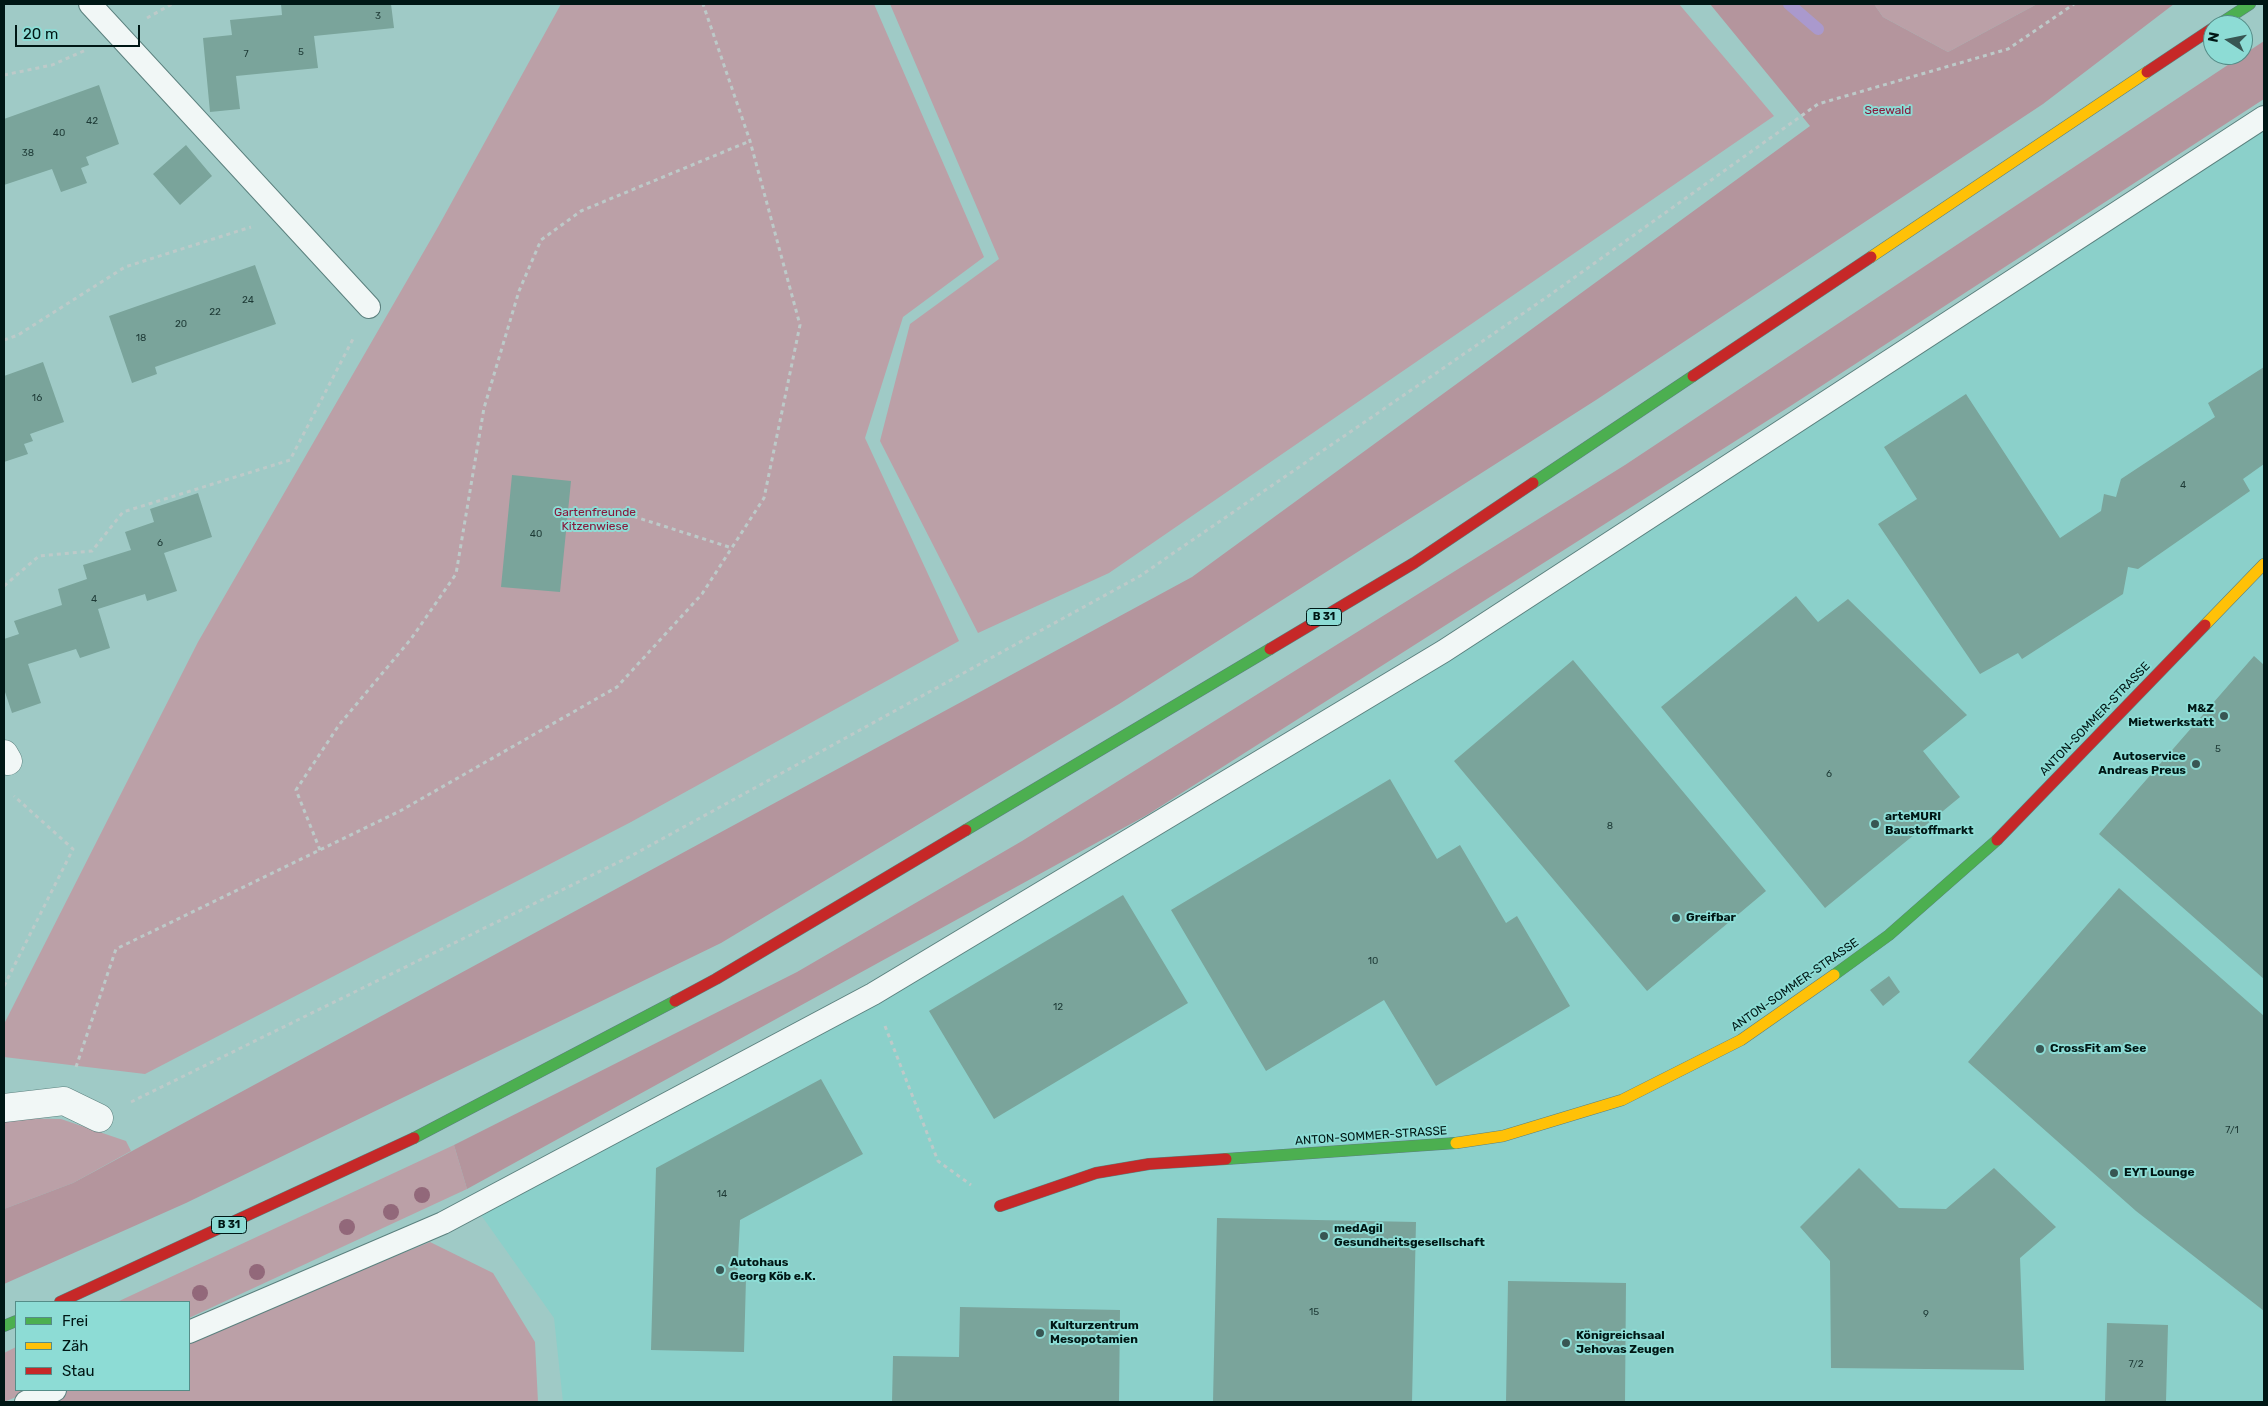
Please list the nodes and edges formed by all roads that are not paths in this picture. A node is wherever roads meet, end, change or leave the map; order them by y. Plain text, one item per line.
1 (90, 4) edge
2 (2250, 4) edge
3 (2233, 15) edge
4 (2203, 35) edge
5 (2264, 117) edge
6 (369, 306) road end
7 (2264, 564) edge
8 (4, 1108) edge
9 (100, 1118) road end
10 (1000, 1206) road end
11 (62, 1301) edge
12 (190, 1332) edge
13 (53, 1391) edge
14 (26, 1402) edge

1 - 6 lane
2 - 3 main road
4 - 11 main road, B 31
5 - 12 lane
7 - 10 main road, ANTON-SOMMER-STRASSE
8 - 9 street
13 - 14 lane

